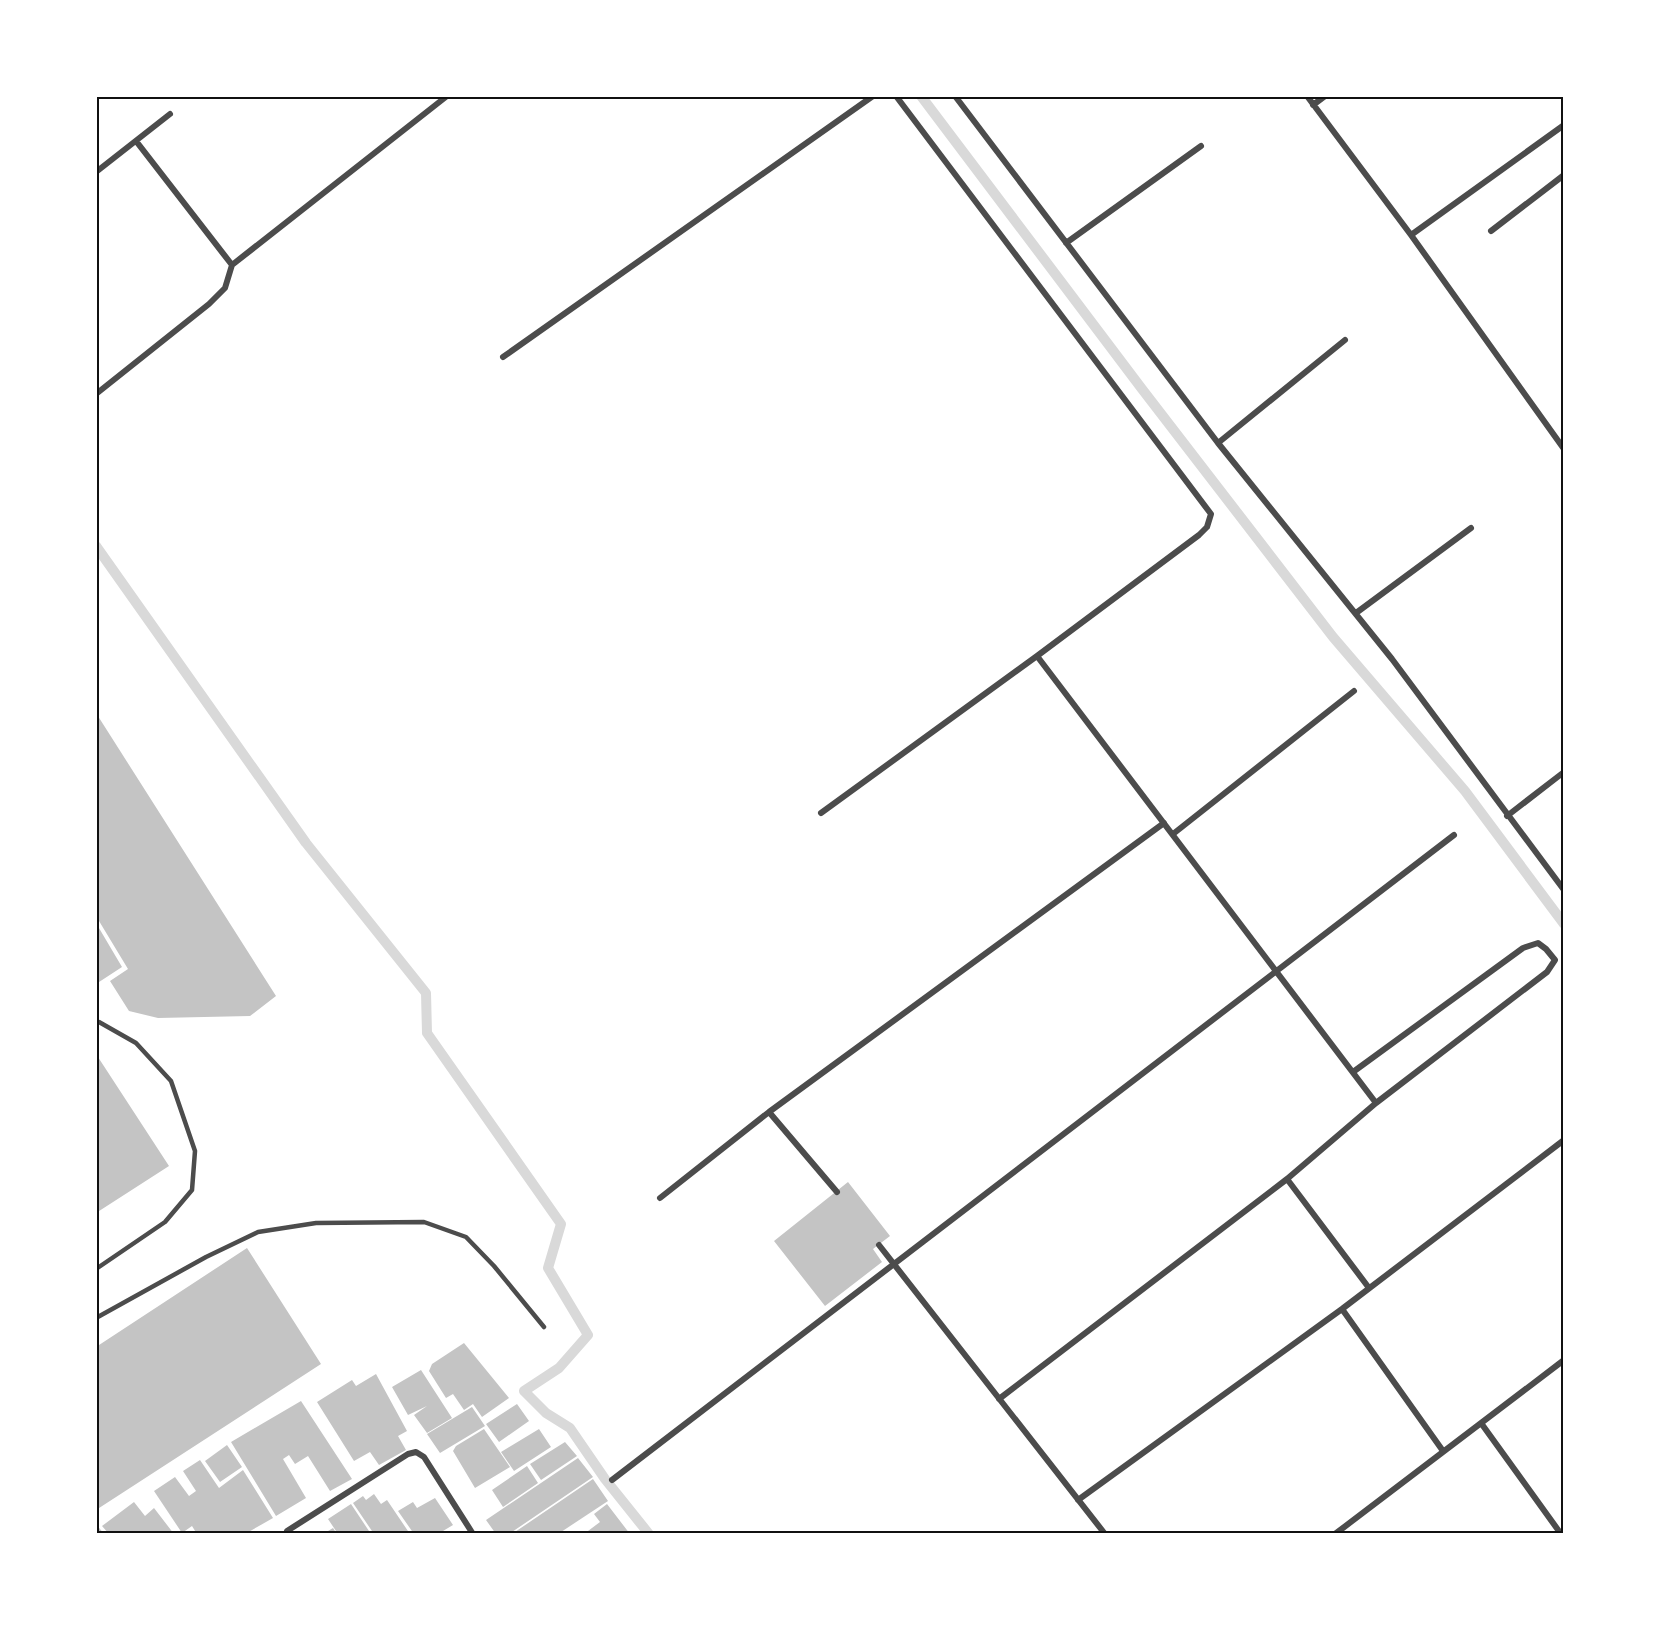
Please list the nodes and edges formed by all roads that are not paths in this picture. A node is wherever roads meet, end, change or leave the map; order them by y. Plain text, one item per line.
1 (447, 96) edge
2 (873, 96) edge
3 (896, 96) edge
4 (955, 96) edge
5 (1307, 96) edge
6 (1325, 96) edge
7 (1313, 105) junction
8 (170, 114) dead end
9 (1564, 125) edge
10 (136, 141) junction
11 (1201, 146) dead end
12 (96, 172) edge
13 (1564, 175) edge
14 (1491, 231) dead end
15 (1411, 235) junction
16 (1066, 243) junction
17 (232, 265) junction
18 (1345, 340) dead end
19 (502, 357) dead end
20 (96, 394) edge
21 (1218, 443) junction
22 (1564, 449) edge
23 (1471, 528) dead end
24 (1356, 613) junction
25 (1037, 656) junction
26 (1354, 691) dead end
27 (1564, 772) edge
28 (820, 813) dead end
29 (1508, 816) junction
30 (1164, 823) junction
31 (1173, 834) junction
32 (1454, 835) dead end
33 (1564, 890) edge
34 (1277, 970) junction
35 (99, 1022) dead end
36 (1353, 1072) junction
37 (1377, 1103) junction
38 (769, 1112) junction
39 (1564, 1140) edge
40 (1287, 1179) junction
41 (837, 1192) dead end
42 (660, 1198) dead end
43 (879, 1245) dead end
44 (894, 1265) junction
45 (96, 1269) edge
46 (1369, 1287) junction
47 (1342, 1309) junction
48 (96, 1318) edge
49 (544, 1328) dead end
50 (1564, 1360) edge
51 (999, 1399) junction
52 (1481, 1423) junction
53 (1443, 1451) junction
54 (612, 1480) dead end
55 (1078, 1500) junction
56 (1102, 1533) edge
57 (286, 1534) edge
58 (473, 1534) edge
59 (1335, 1534) edge
60 (1561, 1534) edge

1 - 17 street
2 - 19 street
3 - 25 street
4 - 16 street
5 - 7 street
6 - 7 street
7 - 15 street
8 - 10 street
9 - 15 street
10 - 12 street
10 - 17 street
11 - 16 street
13 - 14 street
15 - 22 street
16 - 21 street
17 - 20 street
18 - 21 street
21 - 24 street
23 - 24 street
24 - 29 street
25 - 28 street
25 - 30 street
26 - 31 street
27 - 29 street
29 - 33 street
30 - 31 street
30 - 38 street
31 - 34 street
32 - 34 street
34 - 36 street
34 - 44 street
35 - 45 lane
36 - 37 street
36 - 37 street
37 - 40 street
38 - 41 street
38 - 42 street
39 - 46 street
40 - 46 street
40 - 51 street
43 - 44 street
44 - 51 street
44 - 54 street
46 - 47 street
47 - 53 street
47 - 55 street
48 - 49 lane
50 - 52 street
51 - 55 street
52 - 53 street
52 - 60 street
53 - 59 street
55 - 56 street
57 - 58 street

